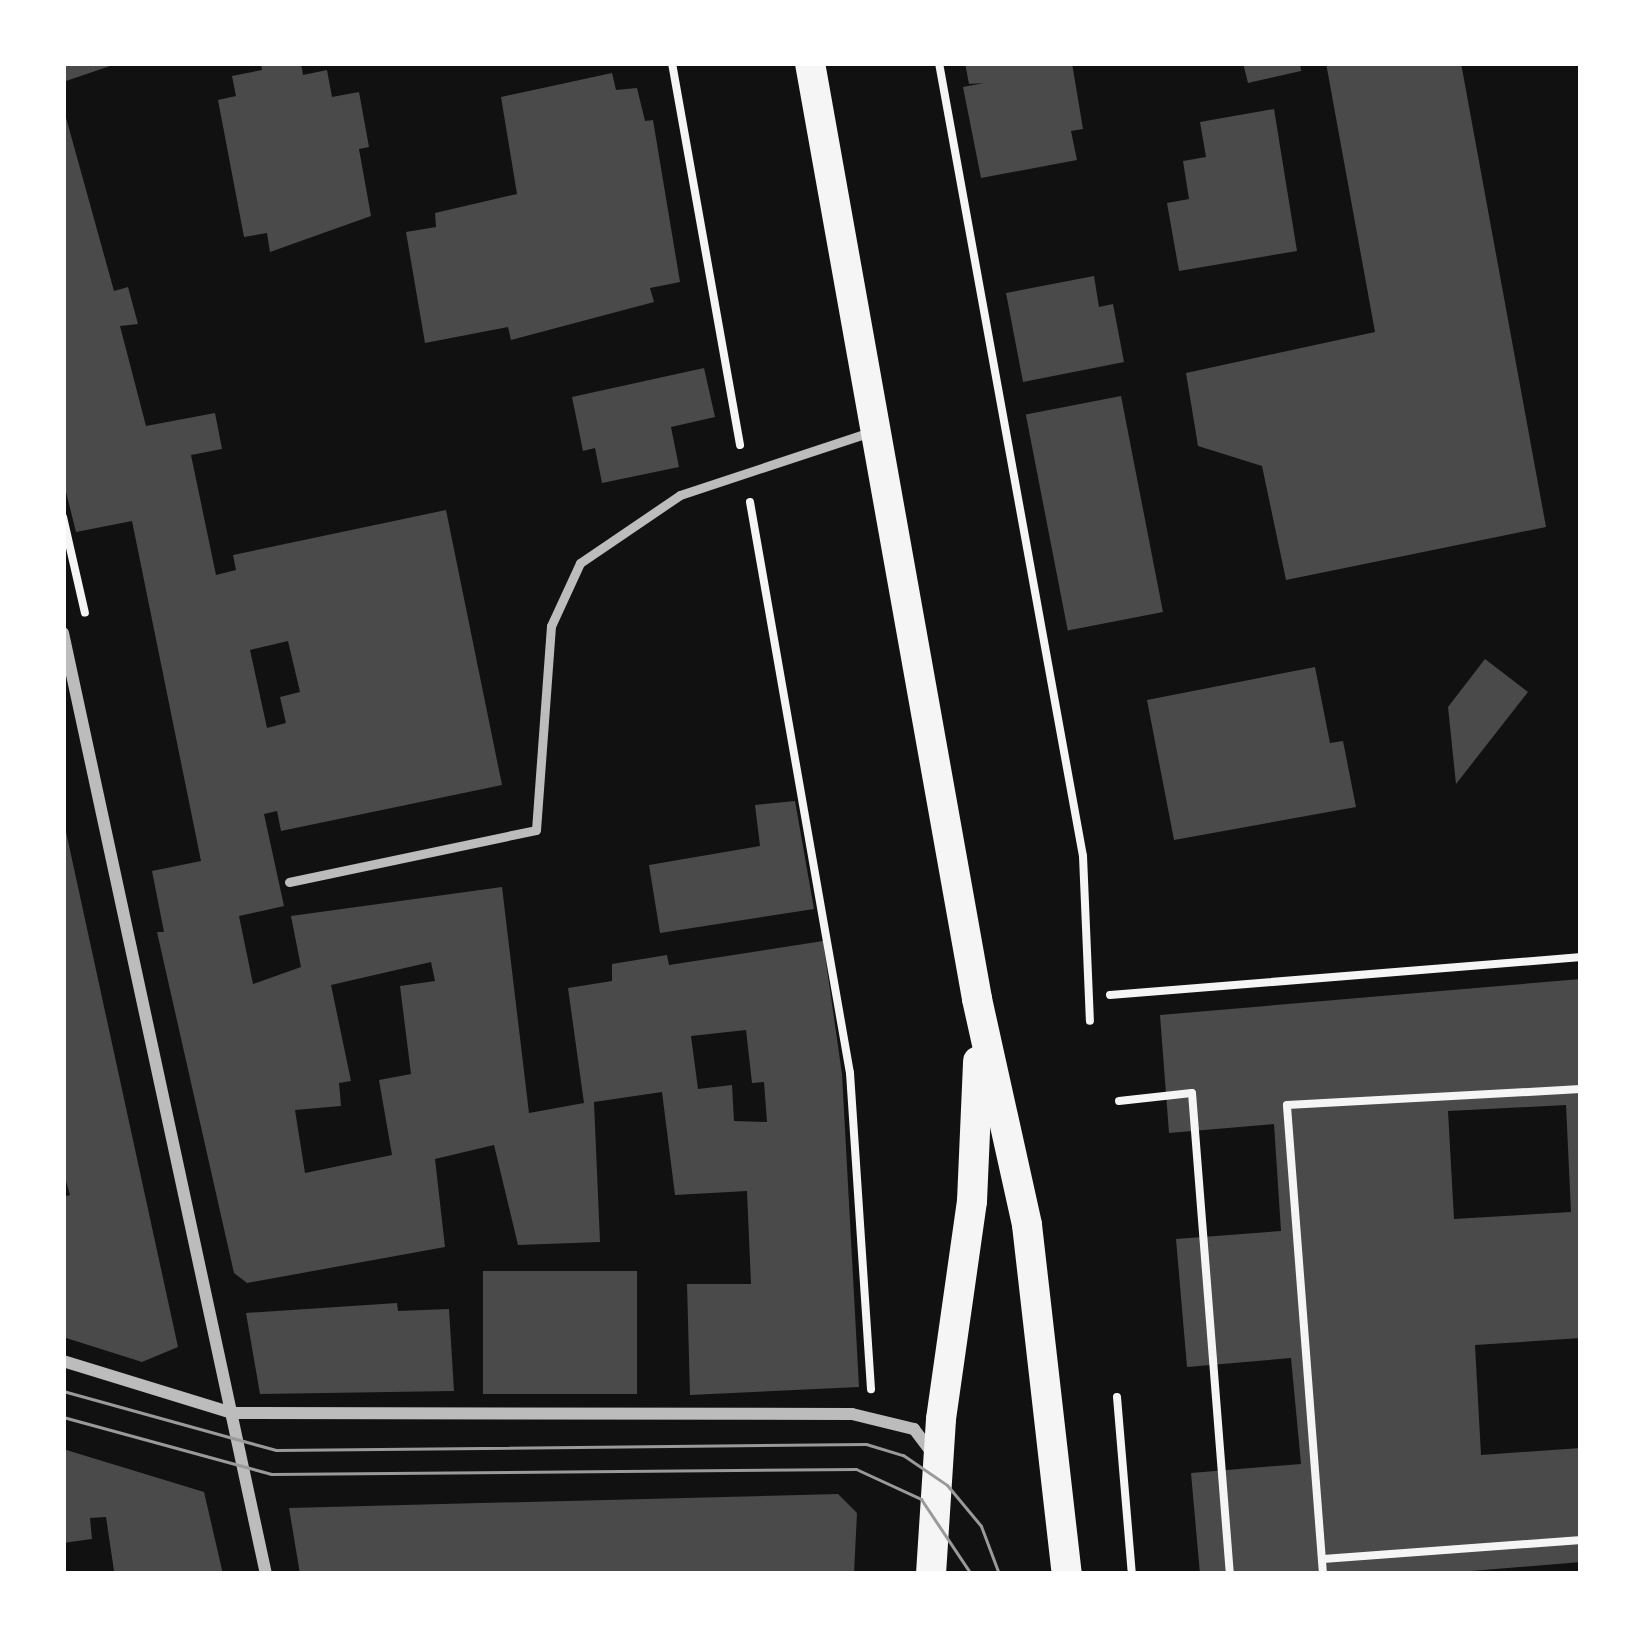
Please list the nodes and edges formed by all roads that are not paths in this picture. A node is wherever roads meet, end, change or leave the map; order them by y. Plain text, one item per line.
1 (811, 63) edge
2 (876, 430) junction
3 (63, 633) edge
4 (289, 882) dead end
5 (977, 999) junction
6 (63, 1361) edge
7 (232, 1413) junction
8 (936, 1463) junction
9 (266, 1574) edge
10 (931, 1574) edge
11 (1067, 1574) edge

1 - 2 main road
2 - 4 lane
2 - 5 main road
3 - 7 street
5 - 8 main road
5 - 11 main road
6 - 7 street
7 - 8 street
7 - 9 street
8 - 10 main road

